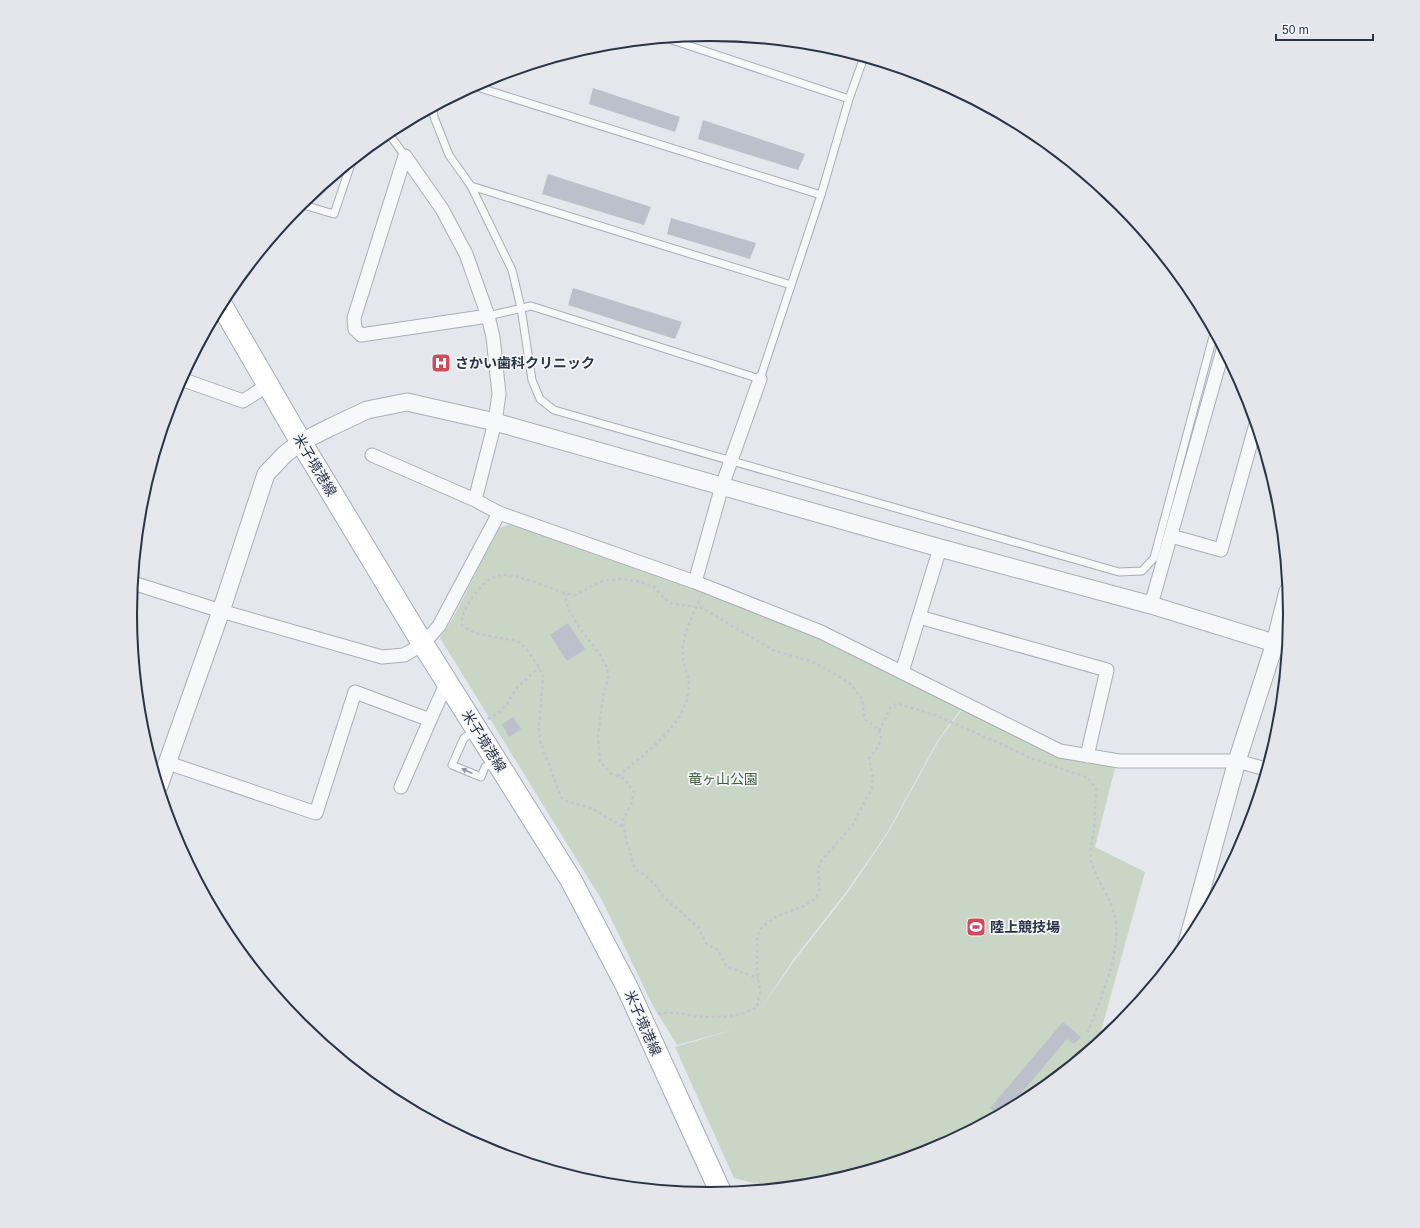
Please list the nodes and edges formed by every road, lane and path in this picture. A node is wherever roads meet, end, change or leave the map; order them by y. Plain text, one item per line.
1 (678, 42) edge
2 (862, 62) edge
3 (483, 89) edge
4 (849, 99) junction
5 (434, 113) edge
6 (393, 138) edge
7 (406, 156) junction
8 (349, 169) edge
9 (471, 186) junction
10 (821, 195) junction
11 (308, 206) edge
12 (790, 285) junction
13 (521, 308) junction
14 (225, 310) edge
15 (488, 316) junction
16 (1212, 339) edge
17 (1221, 356) edge
18 (187, 380) edge
19 (760, 380) junction
20 (268, 384) junction
21 (495, 422) junction
22 (1254, 432) edge
23 (301, 442) junction
24 (372, 455) dead end
25 (731, 461) junction
26 (722, 486) junction
27 (475, 500) junction
28 (500, 513) junction
29 (1171, 536) junction
30 (940, 548) junction
31 (700, 584) junction
32 (138, 585) edge
33 (564, 593) junction
34 (1151, 605) junction
35 (697, 607) junction
36 (221, 611) junction
37 (919, 617) junction
38 (1282, 634) edge
39 (423, 644) junction
40 (1281, 645) edge
41 (539, 667) junction
42 (902, 672) junction
43 (447, 682) junction
44 (430, 720) junction
45 (481, 725) junction
46 (878, 731) junction
47 (1087, 756) junction
48 (496, 761) junction
49 (1237, 761) junction
50 (168, 763) junction
51 (1261, 768) edge
52 (618, 776) junction
53 (162, 779) edge
54 (401, 787) dead end
55 (624, 828) junction
56 (1191, 924) edge
57 (758, 978) junction
58 (642, 1019) junction
59 (1088, 1032) dead end
60 (718, 1187) edge

1 - 4 lane
2 - 4 lane
3 - 10 lane
4 - 10 lane
5 - 9 lane
6 - 7 lane
7 - 15 street
7 - 15 street
8 - 11 lane
9 - 12 lane
9 - 13 lane
10 - 12 lane
12 - 19 lane
13 - 15 lane
13 - 19 lane
13 - 25 lane
14 - 20 main road, 米子境港線
15 - 21 street
16 - 25 lane
17 - 29 street
18 - 20 street
19 - 25 street
20 - 23 main road, 米子境港線
21 - 23 street
21 - 26 street
21 - 27 street
22 - 29 street
23 - 36 street
23 - 39 main road, 米子境港線
24 - 27 street
25 - 26 street
26 - 30 street
26 - 31 street
27 - 28 street
28 - 31 street
28 - 39 street
29 - 34 street
30 - 34 street
30 - 37 street
31 - 35 path
31 - 42 street
32 - 36 street
33 - 35 path
33 - 41 path
33 - 52 path
34 - 40 street
35 - 46 path
35 - 52 path
36 - 39 street
36 - 50 street
37 - 42 street
37 - 47 street
38 - 40 street
39 - 43 main road, 米子境港線
40 - 49 street
41 - 45 path
41 - 55 path
42 - 47 street
43 - 44 street
43 - 45 main road, 米子境港線
44 - 50 street
44 - 54 street
45 - 48 main road, 米子境港線
48 -> 45 lane
46 - 57 path
46 - 59 path
47 - 49 street
48 - 58 main road, 米子境港線
49 - 51 street
49 - 56 street
50 - 53 street
52 - 55 path
55 - 57 path
57 - 58 path
58 - 60 main road, 米子境港線

